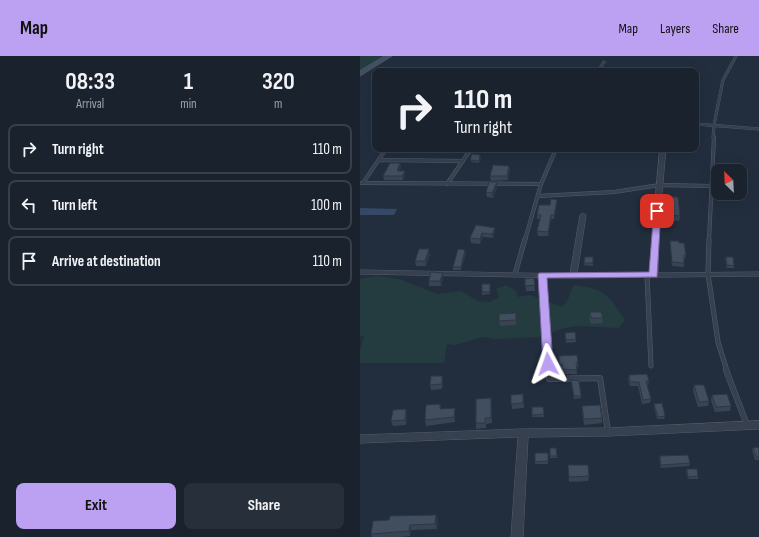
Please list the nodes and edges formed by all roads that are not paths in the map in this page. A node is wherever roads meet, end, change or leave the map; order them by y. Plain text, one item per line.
1 (389, 56) edge
2 (736, 56) edge
3 (604, 62) dead end
4 (600, 68) edge
5 (360, 74) edge
6 (699, 124) edge
7 (714, 125) junction
8 (759, 129) edge
9 (384, 152) edge
10 (469, 152) edge
11 (555, 152) edge
12 (663, 152) edge
13 (379, 160) junction
14 (463, 161) junction
15 (713, 164) edge
16 (361, 183) edge
17 (447, 184) junction
18 (541, 184) junction
19 (660, 185) junction
20 (711, 186) edge
21 (538, 196) junction
22 (711, 200) edge
23 (583, 215) dead end
24 (360, 272) edge
25 (515, 274) junction
26 (708, 274) junction
27 (759, 274) edge
28 (542, 275) junction
29 (650, 275) junction
30 (573, 276) junction
31 (651, 366) dead end
32 (747, 425) junction
33 (759, 425) edge
34 (608, 432) junction
35 (523, 434) junction
36 (360, 439) edge
37 (517, 537) edge

1 - 5 main road
2 - 7 lane
3 - 4 lane
6 - 7 lane
7 - 8 lane
7 - 15 lane
9 - 13 lane
10 - 14 lane
11 - 18 lane
12 - 19 street
13 - 14 lane
13 - 16 lane
14 - 17 lane
16 - 17 lane
17 - 18 lane
18 - 21 lane
19 - 20 lane
19 - 21 lane
19 - 29 street
21 - 25 lane
22 - 26 lane
23 - 30 street
24 - 25 street
25 - 28 street
26 - 27 street
26 - 29 street
26 - 32 lane
28 - 30 street
28 - 34 lane
29 - 30 street
29 - 31 lane
32 - 33 street
32 - 34 street
34 - 35 street
35 - 36 street
35 - 37 street

